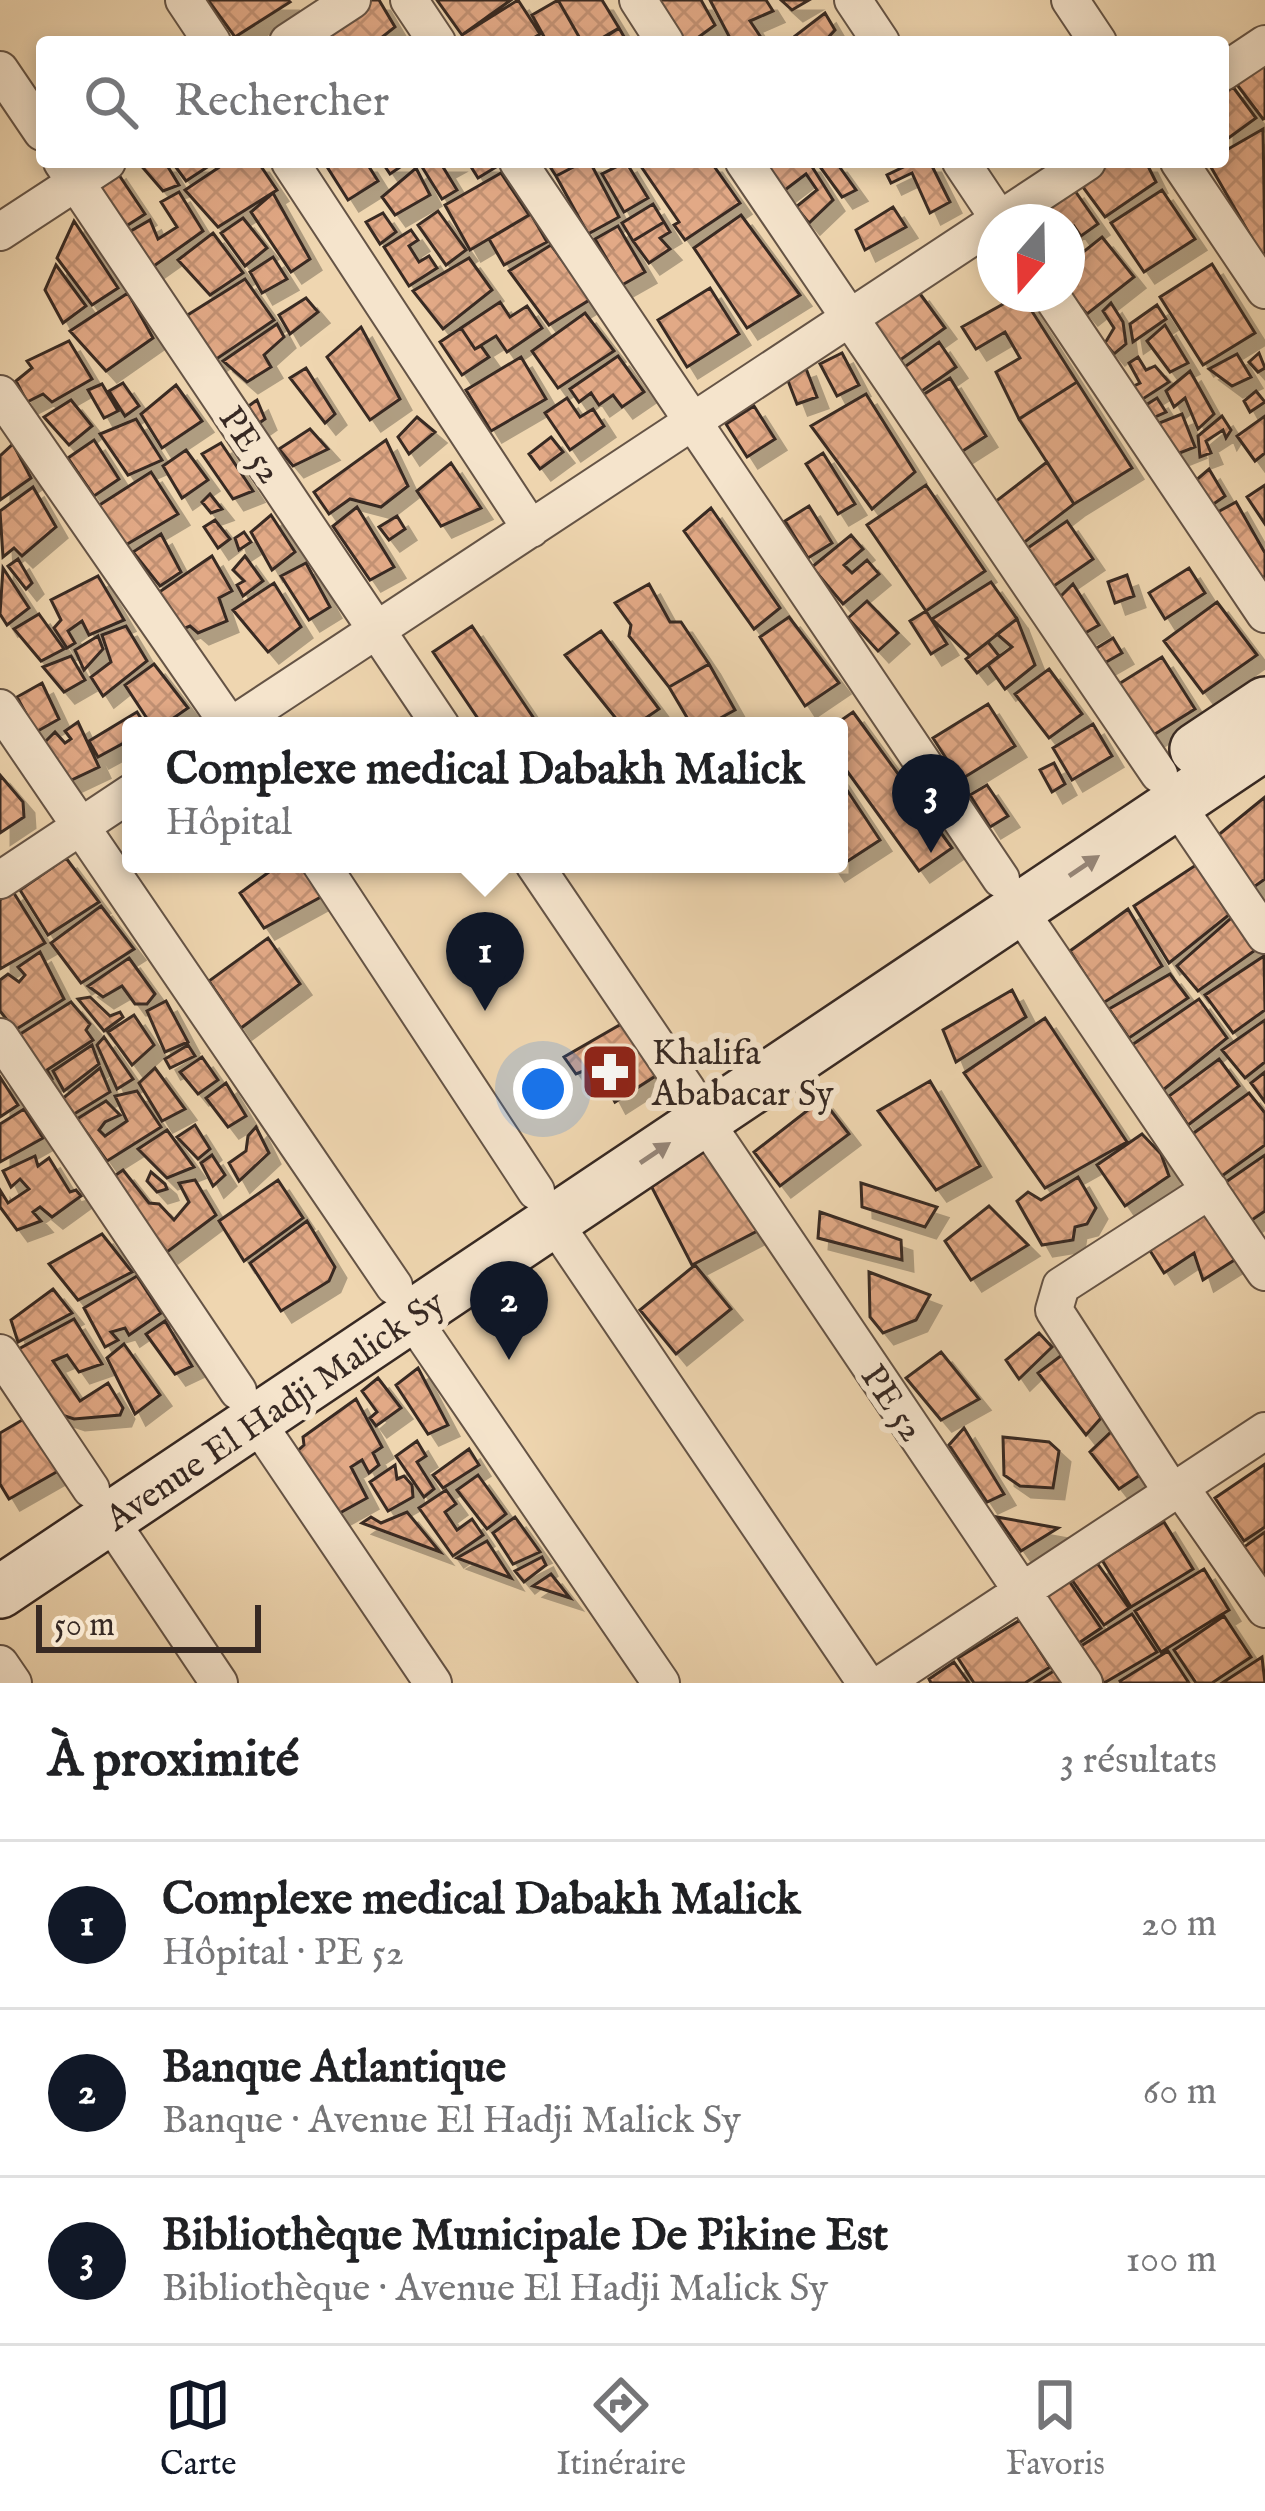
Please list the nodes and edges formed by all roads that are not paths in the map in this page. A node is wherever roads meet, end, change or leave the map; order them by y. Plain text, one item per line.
1 (184, 0) edge
2 (352, 0) edge
3 (409, 0) edge
4 (638, 0) edge
5 (853, 0) edge
6 (1070, 0) edge
7 (208, 36) edge
8 (297, 36) edge
9 (433, 36) edge
10 (661, 36) edge
11 (877, 36) edge
12 (1094, 36) edge
13 (1265, 44) edge
14 (1229, 68) edge
15 (0, 70) edge
16 (36, 123) edge
17 (294, 168) edge
18 (522, 168) edge
19 (748, 168) edge
20 (965, 168) edge
21 (1078, 168) edge
22 (1183, 168) edge
23 (69, 172) edge
24 (987, 204) edge
25 (1024, 204) edge
26 (0, 232) edge
27 (977, 235) edge
28 (1265, 290) edge
29 (1062, 312) edge
30 (848, 322) junction
31 (0, 394) edge
32 (693, 422) junction
33 (531, 529) junction
34 (1265, 614) edge
35 (377, 631) junction
36 (1265, 703) edge
37 (0, 708) edge
38 (224, 717) edge
39 (244, 717) edge
40 (435, 717) edge
41 (1265, 745) edge
42 (1168, 789) junction
43 (122, 799) edge
44 (80, 826) junction
45 (327, 873) edge
46 (540, 873) edge
47 (0, 880) edge
48 (1010, 894) junction
49 (1265, 935) edge
50 (0, 1037) edge
51 (695, 1105) junction
52 (1210, 1190) junction
53 (544, 1206) junction
54 (1265, 1272) edge
55 (402, 1302) junction
56 (0, 1353) edge
57 (247, 1406) junction
58 (1265, 1431) edge
59 (1176, 1489) junction
60 (100, 1504) junction
61 (0, 1550) edge
62 (1022, 1591) junction
63 (0, 1592) edge
64 (1265, 1609) edge
65 (0, 1664) edge
66 (13, 1683) edge
67 (219, 1683) edge
68 (434, 1683) edge
69 (661, 1683) edge
70 (866, 1683) edge
71 (883, 1683) edge
72 (1084, 1683) edge

1 - 7 street
2 - 8 street
3 - 9 street
4 - 10 street
5 - 11 street
6 - 12 street
13 - 14 street
15 - 16 street
17 - 33 street
18 - 32 street
19 - 30 street
20 - 24 street
21 - 25 street
22 - 28 street
23 - 26 street
23 - 35 street, PE 52
27 - 30 street
29 - 34 street
30 - 32 street
30 - 42 street
31 - 38 street
32 - 33 street
32 - 48 street
33 - 35 street
35 - 39 street
35 - 40 street, PE 52
36 - 42 street, Avenue El Hadji Malick Sy
37 - 44 street
41 - 42 street, Avenue El Hadji Malick Sy
42 - 48 street, Avenue El Hadji Malick Sy
42 - 49 street
43 - 44 street
44 - 47 street
44 - 55 street
45 - 53 street
46 - 51 street, PE 52
48 - 51 street, Avenue El Hadji Malick Sy
48 - 52 street
50 - 57 street
51 - 53 street, Avenue El Hadji Malick Sy
51 - 62 street, PE 52
52 - 54 street
52 - 59 street
53 - 55 street, Avenue El Hadji Malick Sy
53 - 70 street
55 - 57 street, Avenue El Hadji Malick Sy
55 - 69 street
56 - 60 street
57 - 60 street, Avenue El Hadji Malick Sy
57 - 68 street
58 - 59 street
59 - 62 street
59 - 64 street
60 - 61 street, Avenue El Hadji Malick Sy
60 - 63 street, Avenue El Hadji Malick Sy
60 - 67 street
62 - 71 street
62 - 72 street, PE 52
65 - 66 street

